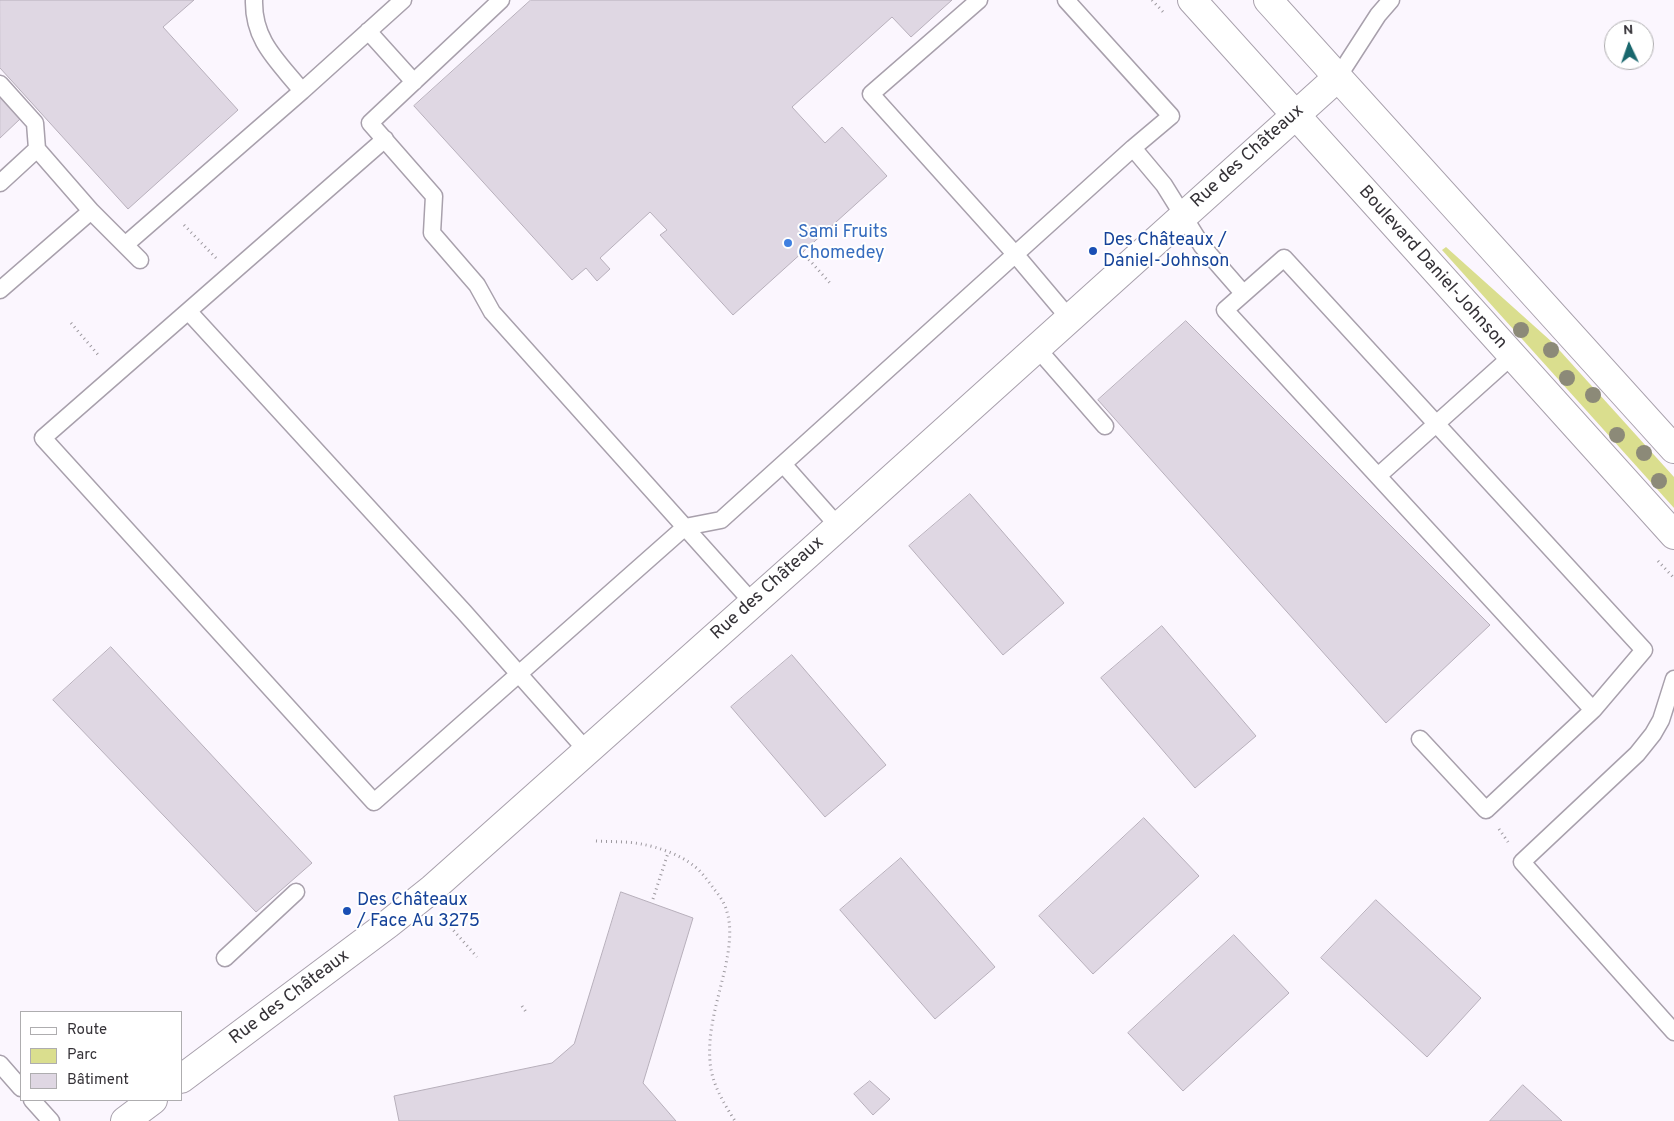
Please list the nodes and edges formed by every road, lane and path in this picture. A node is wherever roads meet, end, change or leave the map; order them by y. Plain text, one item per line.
1 (254, 0) edge
2 (403, 0) edge
3 (501, 0) edge
4 (979, 0) edge
5 (1066, 0) edge
6 (1192, 0) edge
7 (1268, 0) edge
8 (1391, 0) edge
9 (368, 31) junction
10 (1338, 77) junction
11 (414, 82) junction
12 (0, 84) edge
13 (302, 91) junction
14 (1295, 115) junction
15 (385, 139) junction
16 (1133, 148) junction
17 (37, 149) junction
18 (0, 183) edge
19 (168, 208) junction
20 (91, 212) junction
21 (1182, 216) junction
22 (125, 245) junction
23 (802, 252) dead end
24 (1015, 254) junction
25 (140, 260) dead end
26 (231, 274) junction
27 (831, 284) dead end
28 (0, 290) edge
29 (1243, 292) junction
30 (188, 312) junction
31 (1069, 318) junction
32 (71, 323) dead end
33 (1036, 347) junction
34 (1512, 356) junction
35 (116, 375) junction
36 (1436, 425) junction
37 (1105, 426) dead end
38 (1674, 450) edge
39 (783, 464) junction
40 (1378, 476) junction
41 (838, 526) junction
42 (685, 527) junction
43 (1674, 535) edge
44 (753, 603) junction
45 (519, 674) junction
46 (1674, 679) edge
47 (1671, 696) edge
48 (1593, 710) junction
49 (1420, 739) dead end
50 (587, 751) junction
51 (1486, 810) junction
52 (596, 841) dead end
53 (668, 853) junction
54 (1522, 862) junction
55 (296, 892) dead end
56 (653, 899) dead end
57 (446, 923) dead end
58 (477, 957) dead end
59 (224, 958) dead end
60 (522, 1006) dead end
61 (526, 1012) dead end
62 (1674, 1032) edge
63 (0, 1064) edge
64 (182, 1078) edge
65 (20, 1087) edge
66 (33, 1101) edge
67 (152, 1101) edge
68 (51, 1121) edge
69 (125, 1121) edge
70 (735, 1121) edge

1 - 13 lane
2 - 9 lane
3 - 11 lane
4 - 24 lane
5 - 16 lane
6 - 14 street, Boulevard Daniel-Johnson
7 - 10 street
8 - 10 lane
9 - 11 lane
9 - 13 lane
10 - 14 street, Rue des Châteaux
10 - 38 street
11 - 15 lane
12 - 17 lane
13 - 19 lane
14 - 21 street, Rue des Châteaux
14 - 34 street, Boulevard Daniel-Johnson
15 - 26 lane
15 - 42 lane
16 - 21 lane
16 - 24 lane
17 - 18 lane
17 - 20 lane
19 - 22 lane
19 - 26 path
20 - 22 lane
20 - 28 lane
21 - 29 lane
21 - 31 street, Rue des Châteaux
22 - 25 lane
23 - 27 path
24 - 31 lane
24 - 39 lane
26 - 30 lane
29 - 36 lane
29 - 40 lane
30 - 35 lane
30 - 45 lane
31 - 33 street, Rue des Châteaux
32 - 35 path
33 - 37 lane
33 - 41 street, Rue des Châteaux
34 - 36 lane
34 - 43 street, Boulevard Daniel-Johnson
35 - 45 lane
36 - 40 lane
36 - 48 lane
39 - 41 lane
39 - 42 lane
40 - 48 lane
41 - 44 street, Rue des Châteaux
42 - 44 lane
42 - 45 lane
44 - 50 street, Rue des Châteaux
45 - 50 lane
46 - 47 lane
47 - 54 lane
48 - 51 lane
49 - 51 lane
50 - 64 street, Rue des Châteaux
51 - 54 path
52 - 53 path
53 - 56 path
53 - 70 path
54 - 62 lane
55 - 59 lane
57 - 58 path
60 - 61 path
63 - 65 lane
66 - 68 lane
67 - 69 street

